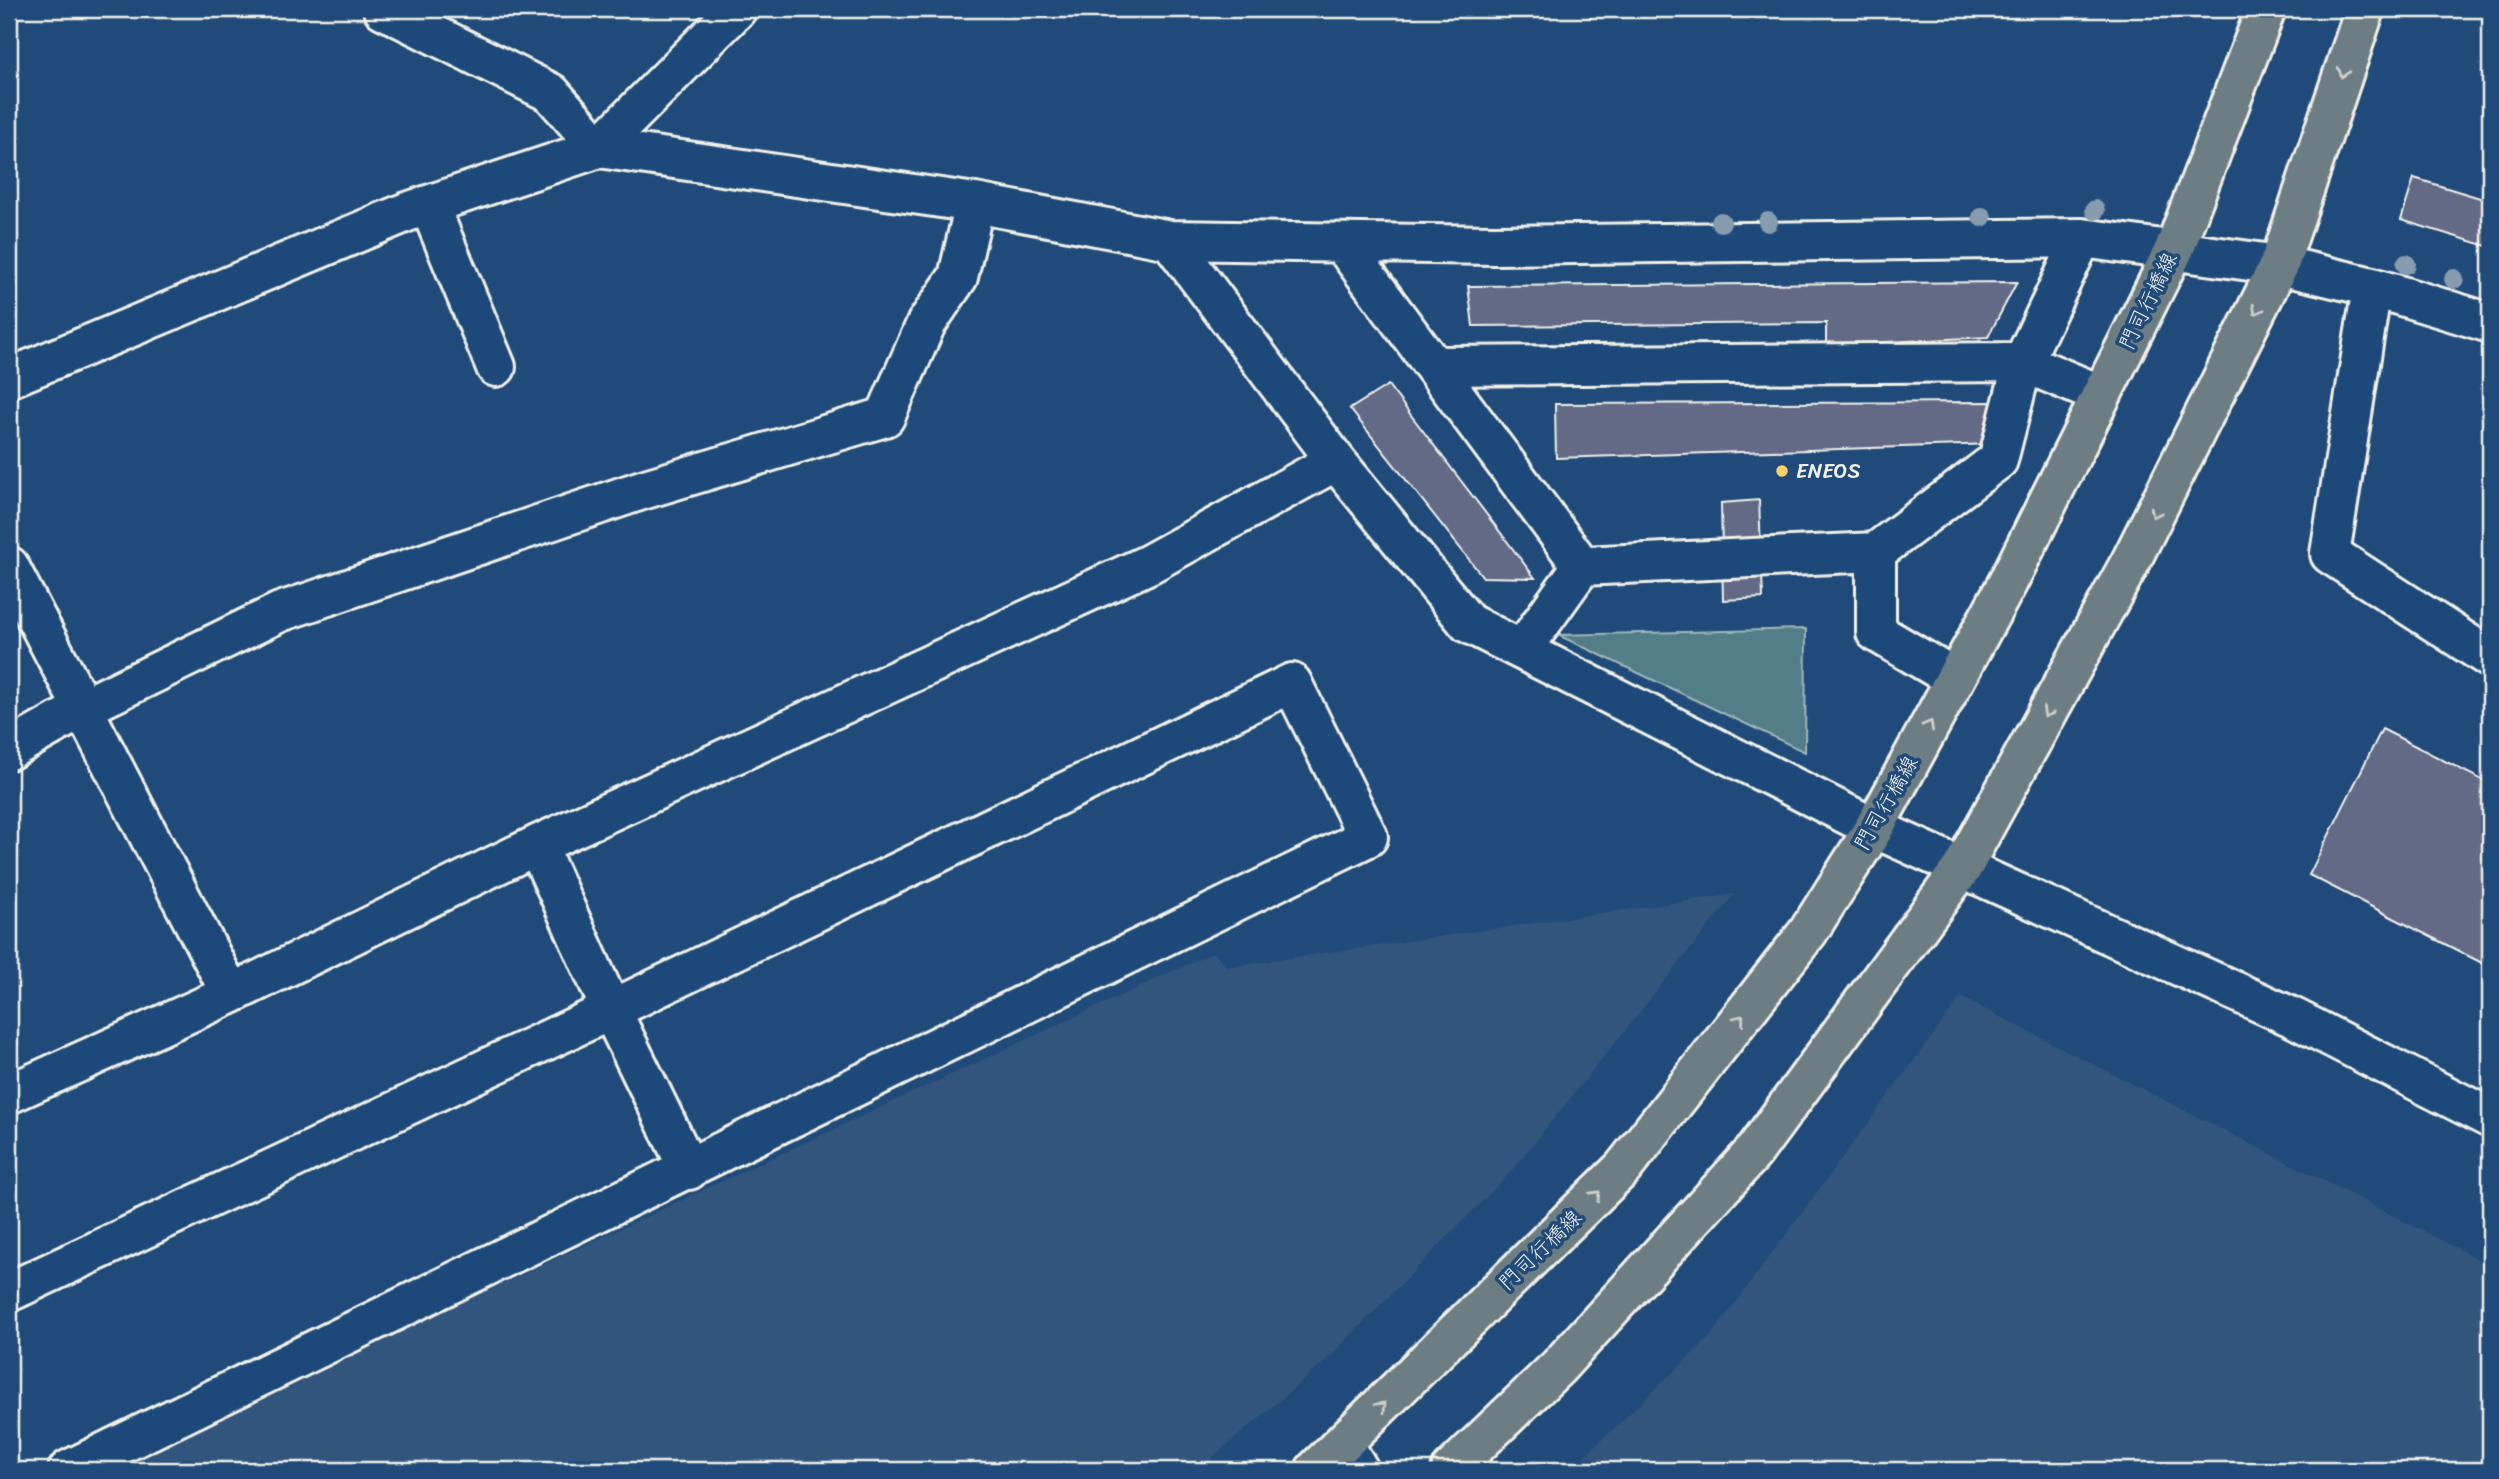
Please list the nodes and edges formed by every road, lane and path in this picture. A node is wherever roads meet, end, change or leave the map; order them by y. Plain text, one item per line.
1 (383, 9) edge
2 (737, 9) edge
3 (2266, 9) edge
4 (2365, 9) edge
5 (599, 148) junction
6 (975, 203) junction
7 (429, 205) junction
8 (2082, 238) junction
9 (1170, 240) junction
10 (1342, 243) junction
11 (2174, 250) junction
12 (2279, 265) junction
13 (2372, 287) junction
14 (2490, 323) edge
15 (2023, 362) junction
16 (1434, 366) junction
17 (496, 367) dead end
18 (9, 378) edge
19 (2101, 395) junction
20 (1336, 461) junction
21 (1877, 552) junction
22 (9, 566) edge
23 (1581, 566) junction
24 (1522, 650) junction
25 (2490, 658) edge
26 (1955, 679) junction
27 (83, 708) junction
28 (9, 750) edge
29 (1874, 828) junction
30 (537, 845) junction
31 (1962, 868) junction
32 (231, 994) junction
33 (611, 1010) junction
34 (9, 1094) edge
35 (2490, 1118) edge
36 (690, 1170) junction
37 (9, 1292) edge
38 (1352, 1458) edge
39 (68, 1470) edge
40 (1315, 1470) edge
41 (1451, 1470) edge

1 - 5 street
2 - 5 street
3 - 11 main road, 門司行橋線
4 -> 12 main road
5 - 6 street
5 - 7 street
6 - 9 street
6 - 27 street
7 - 17 street
7 - 18 street
8 - 10 street
8 - 11 street
8 - 15 street
9 - 10 street
9 - 20 street
10 - 16 street
11 - 12 street
11 - 19 main road, 門司行橋線
12 - 13 street
12 -> 31 main road
13 - 14 street
13 - 25 street
15 - 16 street
15 - 19 street
15 - 21 street
16 - 23 street
19 - 26 main road, 門司行橋線
20 - 24 street
20 - 30 street
21 - 23 street
21 - 26 street
22 - 27 street
23 - 24 street
24 - 29 street
29 -> 26 main road, 門司行橋線
27 - 28 street
27 - 32 street
29 - 31 street
38 -> 29 main road, 門司行橋線
30 - 32 street
30 - 33 street
31 - 35 street
31 - 41 main road
32 - 34 street
33 - 36 street
33 - 36 street
33 - 37 street
36 - 39 street
38 - 40 main road, 門司行橋線

